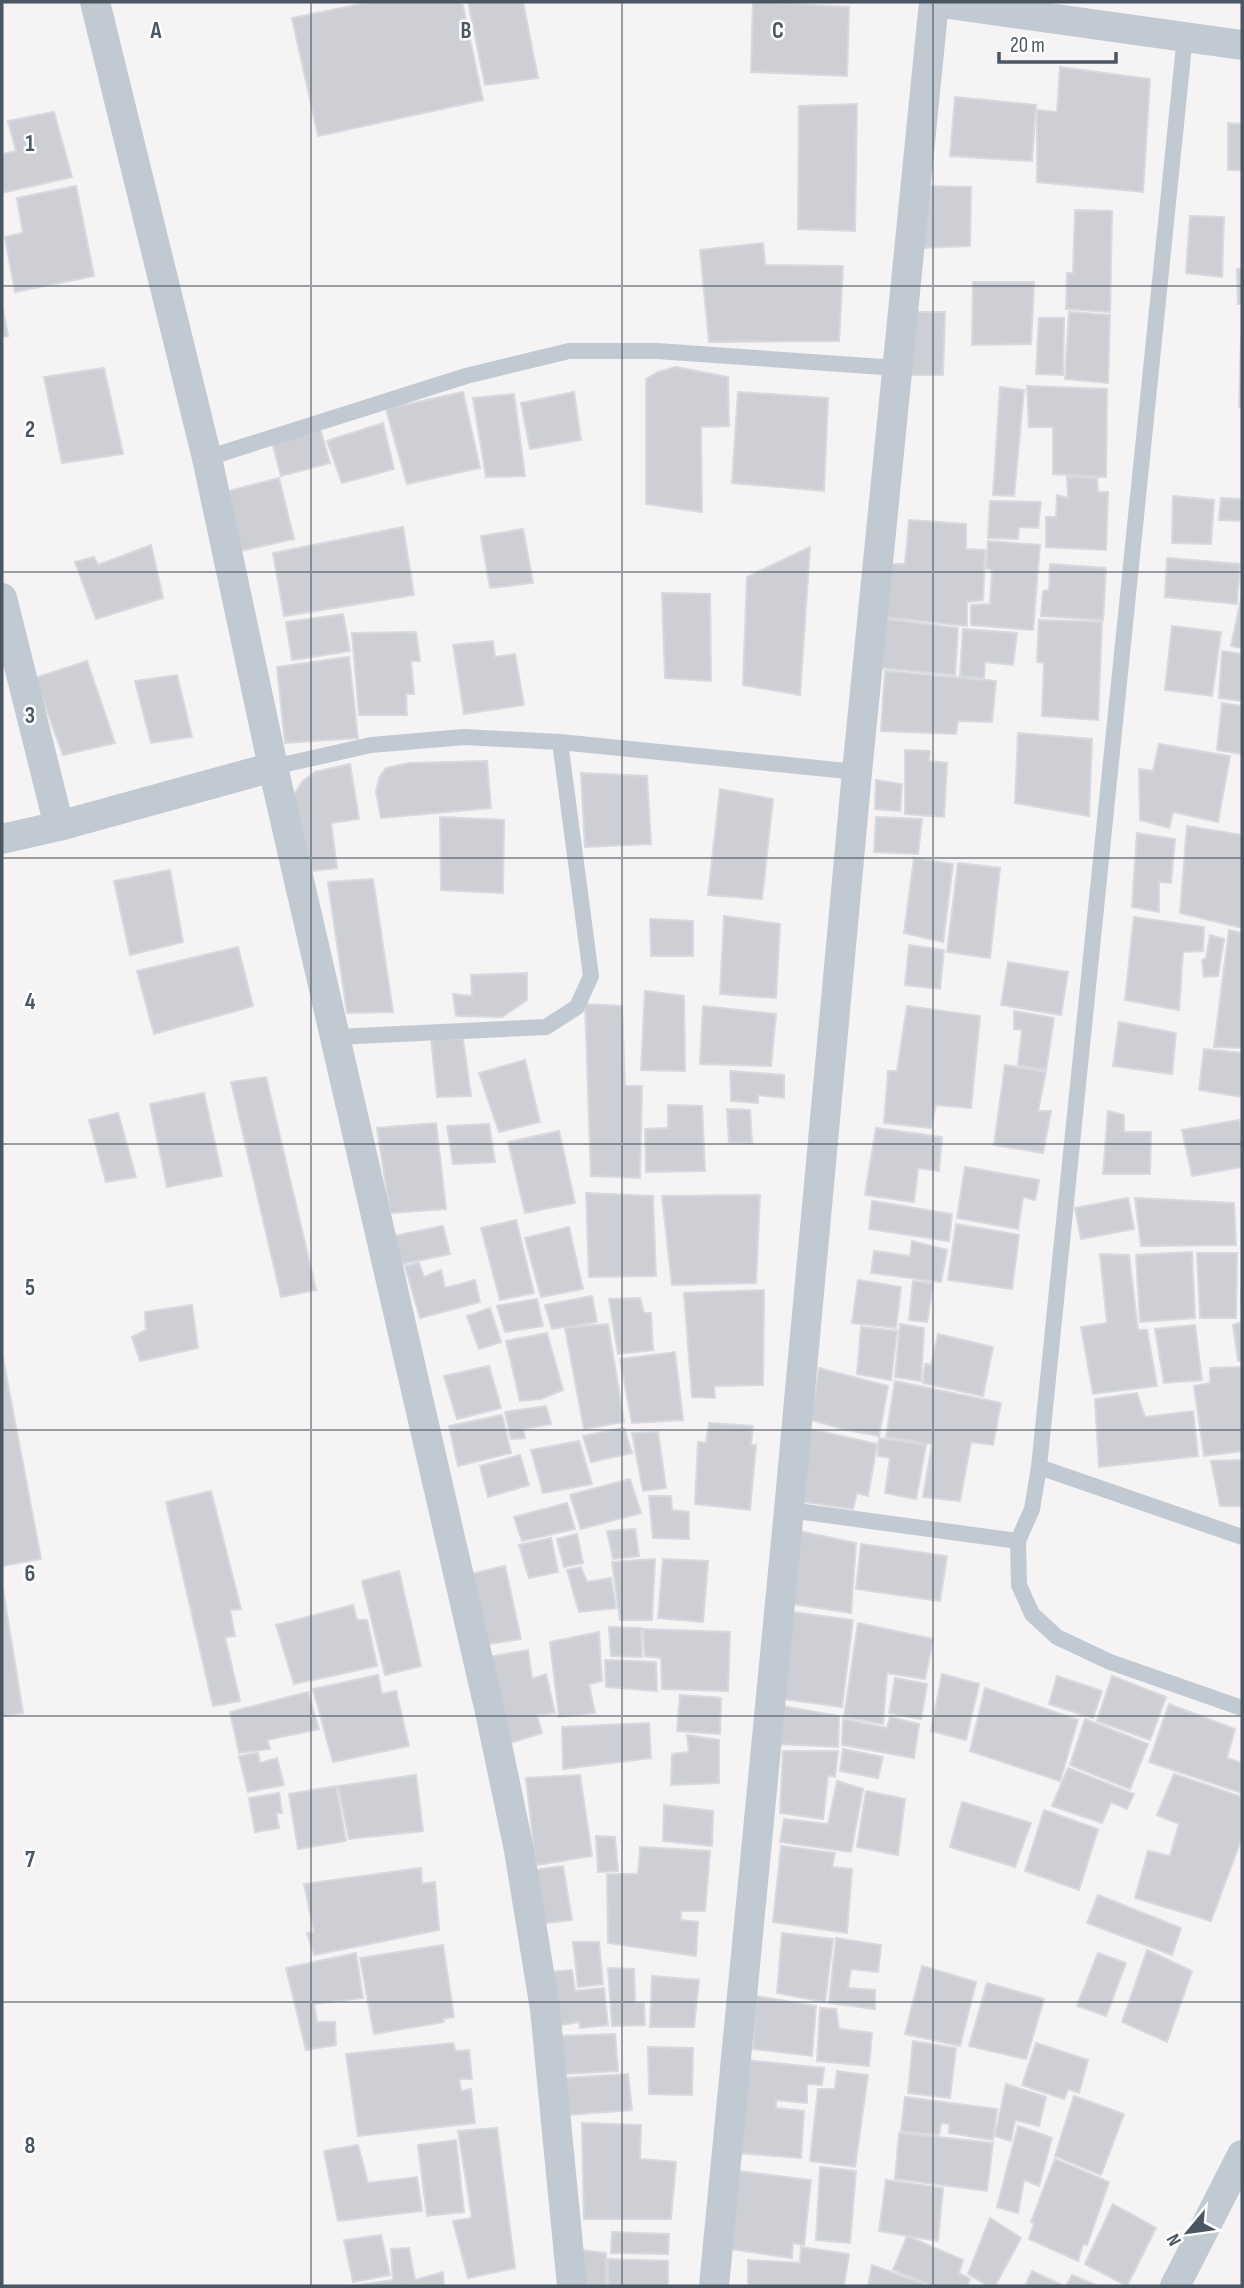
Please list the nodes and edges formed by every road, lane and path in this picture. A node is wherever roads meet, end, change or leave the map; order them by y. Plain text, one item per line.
1 (95, 2) edge
2 (934, 2) edge
3 (1185, 36) junction
4 (1242, 45) edge
5 (897, 368) junction
6 (207, 458) junction
7 (2, 598) edge
8 (560, 742) junction
9 (273, 767) junction
10 (857, 772) junction
11 (59, 826) junction
12 (2, 839) edge
13 (335, 1037) junction
14 (1039, 1467) junction
15 (789, 1510) junction
16 (1242, 1537) edge
17 (1018, 1541) junction
18 (1242, 1708) edge
19 (1242, 2155) edge
20 (572, 2286) edge
21 (714, 2286) edge
22 (1175, 2286) edge

1 - 6 street
2 - 3 street
2 - 5 street
3 - 4 street
3 - 14 lane
5 - 6 lane
5 - 10 street
6 - 9 street
7 - 11 street
8 - 9 lane
8 - 10 lane
8 - 13 lane
9 - 11 street
9 - 13 street
10 - 15 street
11 - 12 street
13 - 20 street
14 - 16 lane
14 - 17 lane
15 - 17 lane
15 - 21 street
17 - 18 lane
19 - 22 street

